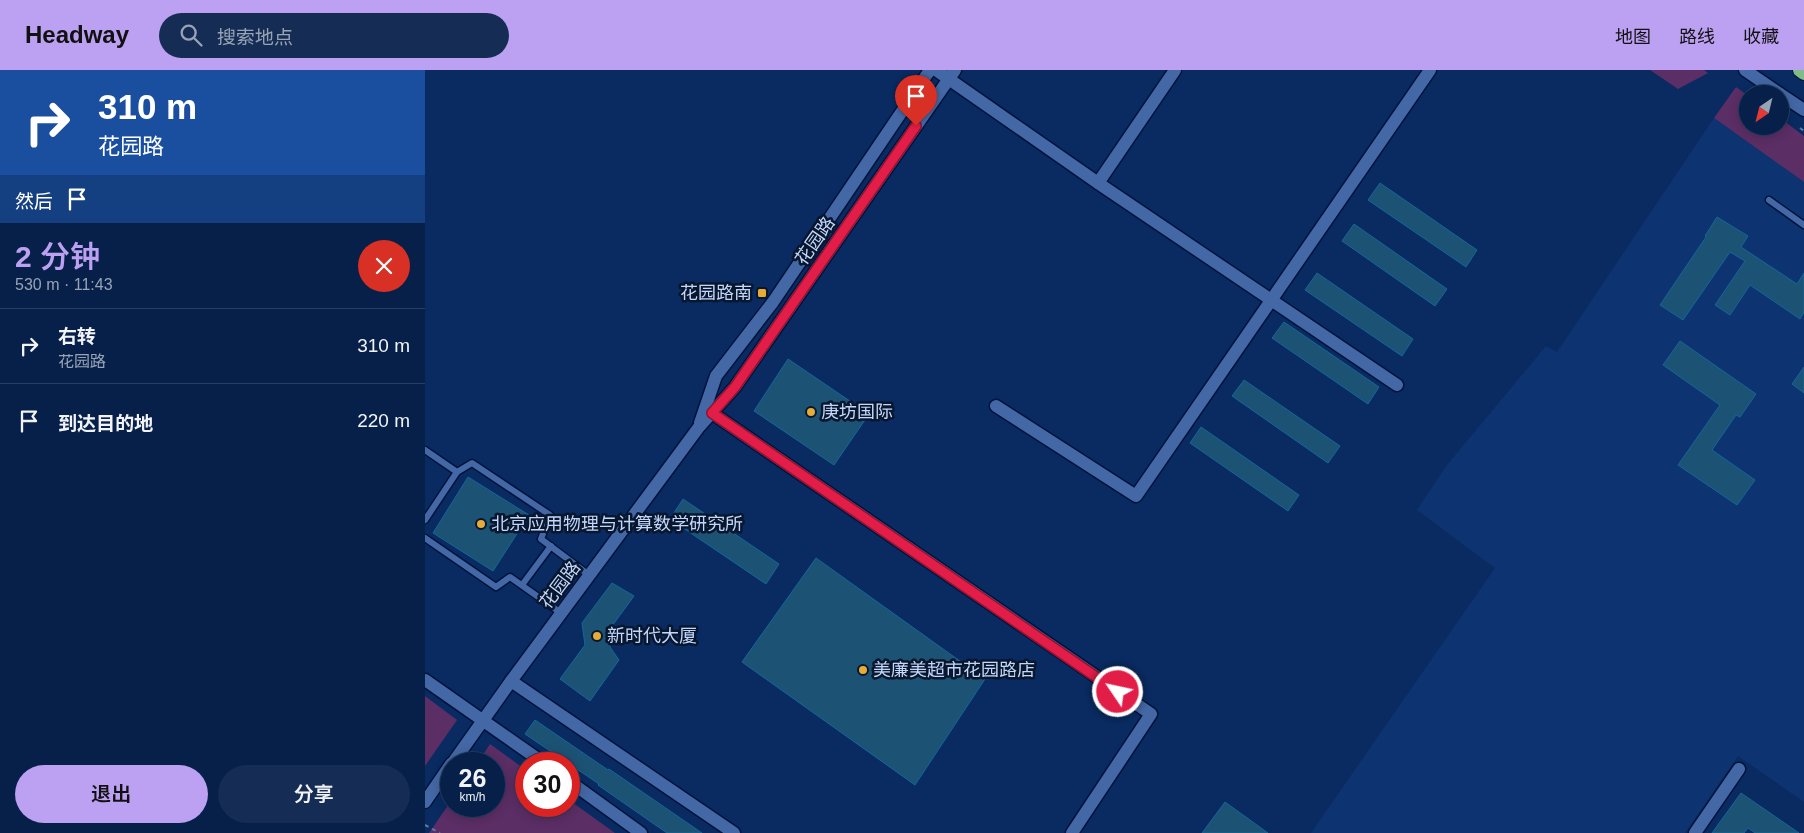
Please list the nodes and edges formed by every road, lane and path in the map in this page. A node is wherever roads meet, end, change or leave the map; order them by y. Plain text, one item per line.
1 (930, 70) edge
2 (936, 70) edge
3 (1175, 70) edge
4 (1429, 70) edge
5 (1745, 70) edge
6 (1800, 70) edge
7 (1804, 73) edge
8 (952, 74) edge
9 (1767, 85) edge
10 (1789, 100) edge
11 (1804, 110) edge
12 (1801, 128) dead end
13 (1804, 131) edge
14 (1098, 183) junction
15 (1769, 200) dead end
16 (1804, 225) edge
17 (1271, 301) junction
18 (1397, 385) dead end
19 (996, 406) dead end
20 (712, 413) junction
21 (699, 427) junction
22 (425, 450) edge
23 (457, 472) junction
24 (425, 520) edge
25 (425, 538) edge
26 (551, 546) junction
27 (589, 575) junction
28 (522, 585) junction
29 (561, 613) junction
30 (425, 680) edge
31 (511, 681) junction
32 (483, 720) junction
33 (460, 752) edge
34 (528, 752) edge
35 (1739, 769) dead end
36 (440, 780) edge
37 (580, 789) edge
38 (425, 802) edge
39 (425, 825) edge
40 (440, 833) edge
41 (641, 833) edge
42 (734, 833) edge
43 (1072, 833) edge
44 (1695, 833) edge

1 - 21 street, 花园路
2 - 8 street
3 - 14 street
4 - 17 street
5 - 9 street
6 - 7 highway
8 - 14 street
8 - 20 street, 花园路
10 - 11 street
12 - 13 path
14 - 17 street
15 - 16 lane
17 - 18 street
17 - 19 street
20 - 21 street, 花园路
20 - 43 street
21 - 27 street, 花园路
22 - 23 lane
23 - 24 lane
23 - 26 lane
25 - 28 lane
26 - 27 lane
26 - 28 lane
27 - 29 street, 花园路
28 - 29 lane
29 - 31 street, 花园路
30 - 32 street
31 - 32 street, 花园路
31 - 42 street
32 - 33 street, 花园路
32 - 34 street
35 - 44 street
36 - 38 street, 花园路
37 - 41 street
39 - 40 path

